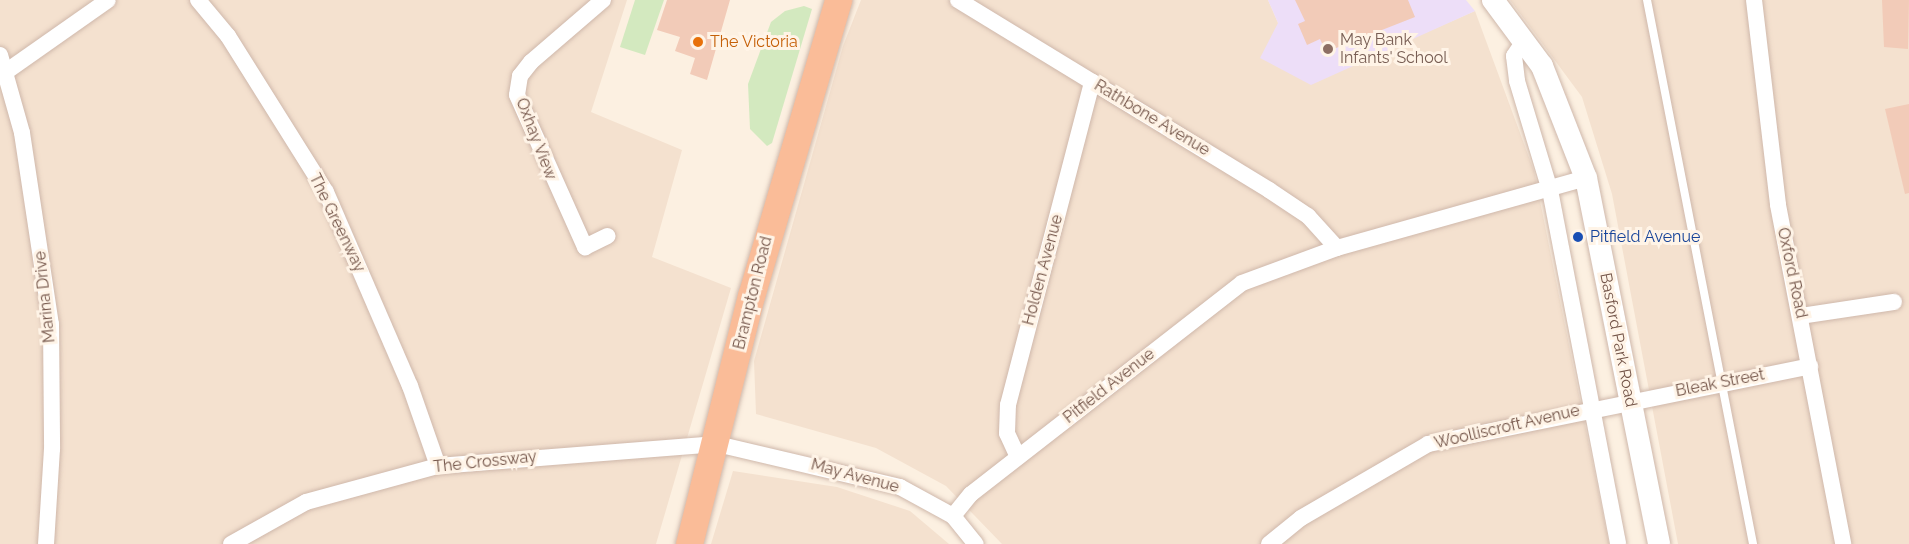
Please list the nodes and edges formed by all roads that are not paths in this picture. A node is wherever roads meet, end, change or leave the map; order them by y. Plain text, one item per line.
1 (108, 0) edge
2 (198, 0) edge
3 (603, 0) edge
4 (838, 0) edge
5 (958, 0) edge
6 (1493, 0) edge
7 (1647, 0) edge
8 (1754, 0) edge
9 (1524, 41) junction
10 (0, 55) edge
11 (7, 71) junction
12 (1092, 82) junction
13 (1586, 178) junction
14 (1550, 190) junction
15 (608, 236) dead end
16 (1336, 249) junction
17 (1894, 302) dead end
18 (1802, 316) junction
19 (1810, 366) junction
20 (1721, 384) junction
21 (1629, 400) junction
22 (1592, 408) junction
23 (717, 444) junction
24 (1018, 457) junction
25 (438, 466) junction
26 (953, 516) junction
27 (46, 544) edge
28 (231, 544) edge
29 (689, 544) edge
30 (976, 544) edge
31 (1269, 544) edge
32 (1618, 544) edge
33 (1659, 544) edge
34 (1753, 544) edge
35 (1843, 544) edge

1 - 11 street
2 - 25 street, The Greenway
3 - 15 street, Oxhay View
4 - 23 highway, Brampton Road
5 - 12 street, Rathbone Avenue
6 - 9 main road, Basford Park Road
7 - 20 lane
8 - 18 street, Oxford Road
9 - 13 main road, Basford Park Road
9 - 14 street
10 - 11 street, Marina Drive
11 - 27 street, Marina Drive
12 - 16 street, Rathbone Avenue
12 - 24 street, Holden Avenue
13 - 14 street, Pitfield Avenue
13 - 21 main road, Basford Park Road
14 - 16 street, Pitfield Avenue
14 - 22 street
16 - 24 street, Pitfield Avenue
17 - 18 street
18 - 19 street, Oxford Road
19 - 20 street, Bleak Street
19 - 35 street, Oxford Road
20 - 21 street, Bleak Street
20 - 34 lane
21 - 22 street, Woolliscroft Avenue
21 - 33 main road, Basford Park Road
22 - 31 street, Woolliscroft Avenue
22 - 32 street
23 - 25 street, The Crossway
23 - 26 street, May Avenue
23 - 29 highway, Brampton Road
24 - 26 street, Pitfield Avenue
25 - 28 street, The Crossway
26 - 30 street, May Avenue

